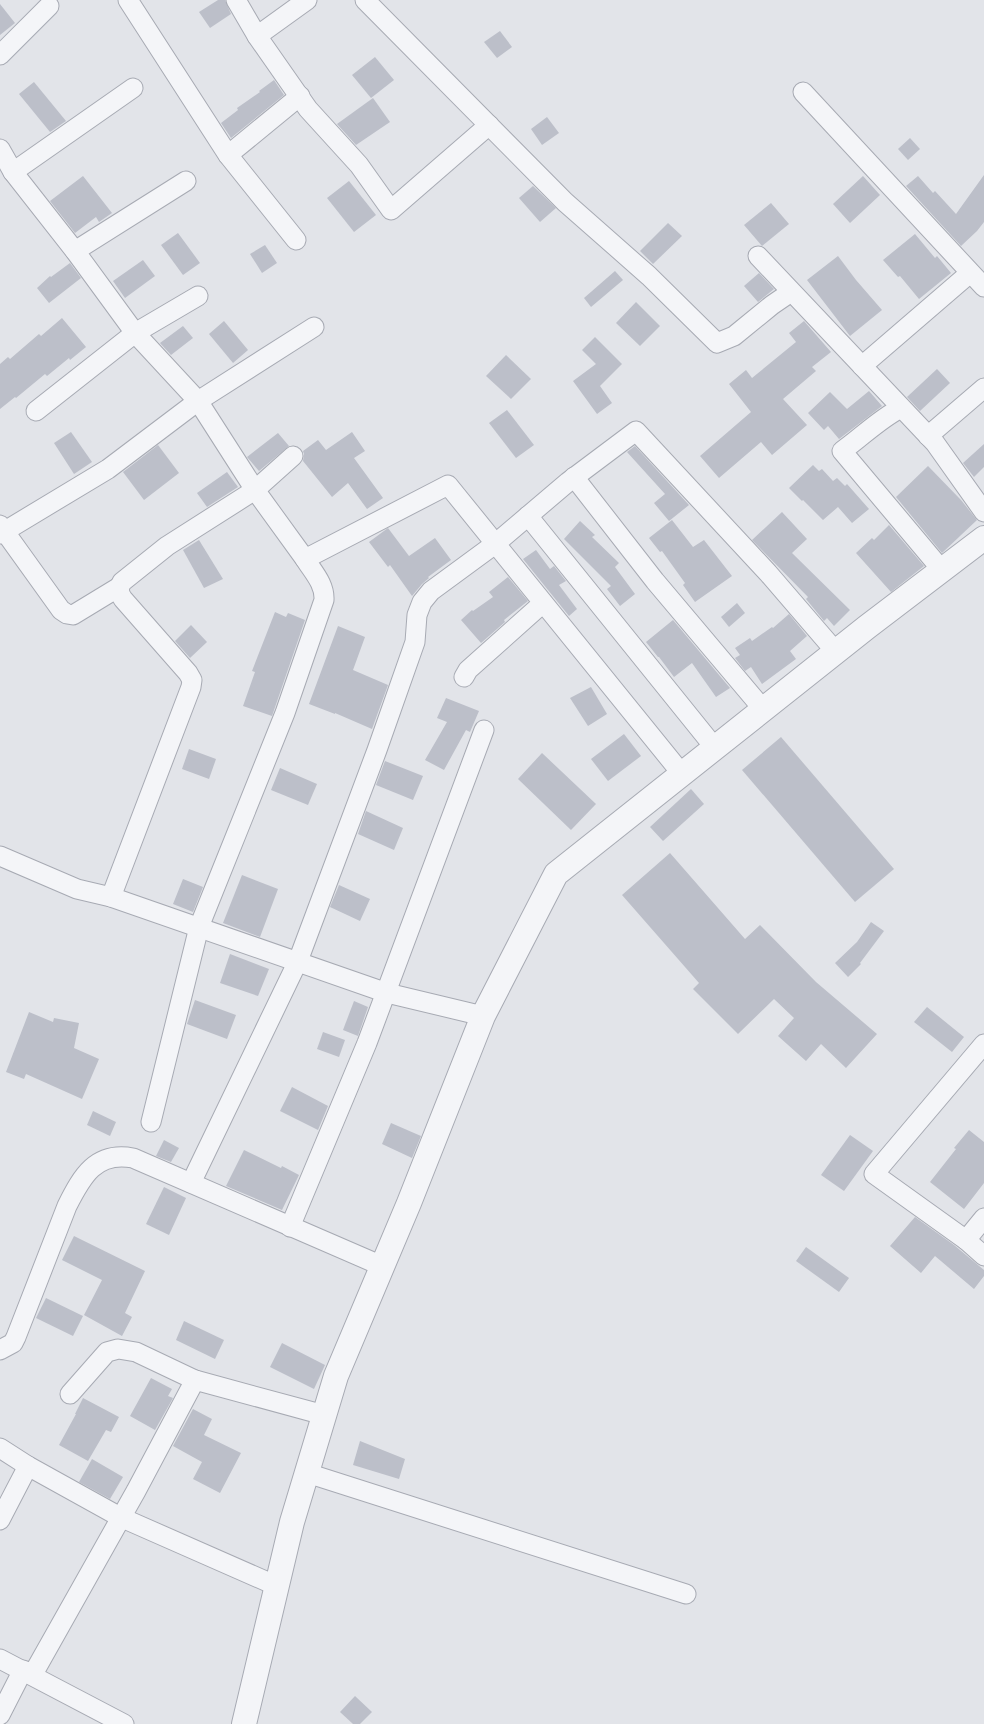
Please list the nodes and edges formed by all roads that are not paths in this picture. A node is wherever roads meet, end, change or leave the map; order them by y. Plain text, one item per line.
1 (128, 0) edge
2 (236, 0) edge
3 (307, 0) edge
4 (365, 0) edge
5 (49, 6) dead end
6 (257, 36) junction
7 (0, 54) edge
8 (133, 88) dead end
9 (803, 92) dead end
10 (300, 96) junction
11 (489, 124) junction
12 (0, 149) edge
13 (228, 155) junction
14 (13, 172) junction
15 (186, 181) dead end
16 (296, 240) dead end
17 (75, 251) junction
18 (758, 256) dead end
19 (970, 273) junction
20 (984, 287) edge
21 (791, 292) junction
22 (198, 296) dead end
23 (314, 327) dead end
24 (135, 333) junction
25 (862, 366) junction
26 (984, 388) edge
27 (198, 401) junction
28 (901, 408) junction
29 (36, 411) dead end
30 (928, 436) junction
31 (293, 456) dead end
32 (574, 477) junction
33 (255, 490) junction
34 (984, 512) edge
35 (528, 516) junction
36 (1, 530) edge
37 (984, 538) edge
38 (495, 544) junction
39 (305, 559) junction
40 (941, 569) junction
41 (119, 588) junction
42 (543, 603) junction
43 (836, 652) junction
44 (464, 677) dead end
45 (764, 709) junction
46 (484, 730) dead end
47 (715, 748) junction
48 (682, 774) junction
49 (0, 856) edge
50 (111, 897) junction
51 (199, 927) junction
52 (298, 961) junction
53 (387, 993) junction
54 (483, 1016) junction
55 (984, 1044) edge
56 (151, 1122) dead end
57 (191, 1183) junction
58 (984, 1218) edge
59 (290, 1227) junction
60 (966, 1240) junction
61 (984, 1256) edge
62 (382, 1266) junction
63 (0, 1350) edge
64 (195, 1380) junction
65 (70, 1394) dead end
66 (324, 1415) junction
67 (0, 1448) edge
68 (28, 1466) junction
69 (307, 1473) junction
70 (120, 1517) junction
71 (0, 1520) edge
72 (277, 1586) junction
73 (686, 1594) dead end
74 (0, 1659) edge
75 (22, 1670) junction
76 (0, 1715) edge
77 (124, 1724) edge
78 (244, 1724) edge

1 - 13 street
2 - 6 street
3 - 6 street
4 - 11 street
5 - 7 street
6 - 10 street
8 - 14 street
9 - 19 street
10 - 11 street
10 - 13 street
11 - 21 street
12 - 14 street
13 - 16 street
14 - 17 street
15 - 17 street
17 - 24 street
18 - 21 street
19 - 20 street
19 - 25 street
21 - 25 street
22 - 24 street
23 - 27 street
24 - 27 street
24 - 29 street
25 - 28 street
26 - 30 street
27 - 33 street
27 - 36 street
28 - 30 street
28 - 40 street
30 - 34 street
31 - 33 street
32 - 35 street
32 - 43 street
32 - 45 street
33 - 39 street
33 - 41 street
35 - 38 street
35 - 47 street
36 - 41 street
37 - 40 street
38 - 39 street
38 - 42 street
38 - 52 street
39 - 51 street
40 - 43 street
41 - 50 street
42 - 44 street
42 - 48 street
43 - 45 street
45 - 47 street
46 - 53 street
47 - 48 street
48 - 54 street
49 - 50 street
50 - 51 street
51 - 52 street
51 - 56 street
52 - 53 street
52 - 57 street
53 - 54 street
53 - 59 street
54 - 62 street
55 - 60 street
57 - 59 street
57 - 63 street
58 - 60 street
59 - 62 street
60 - 61 street
62 - 66 street
64 - 65 street
64 - 66 street
64 - 70 street
66 - 69 street
67 - 68 street
68 - 70 street
68 - 71 street
69 - 72 street
69 - 73 street
70 - 72 street
70 - 75 street
72 - 78 street
74 - 75 street
75 - 76 street
75 - 77 street

